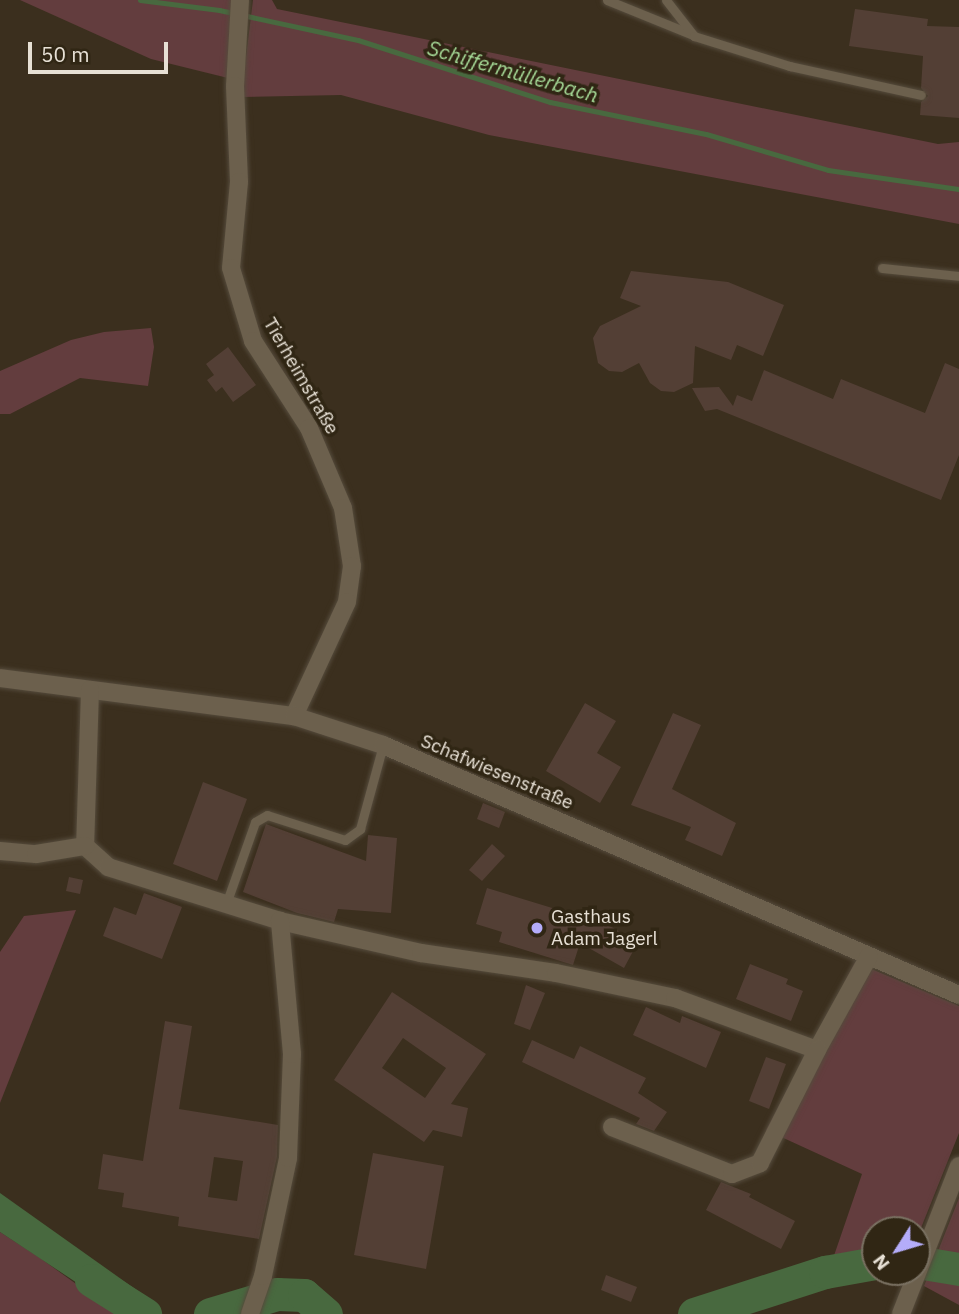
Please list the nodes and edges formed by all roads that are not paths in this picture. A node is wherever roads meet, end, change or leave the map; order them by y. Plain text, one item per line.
1 (240, 0) edge
2 (607, 0) edge
3 (666, 0) edge
4 (694, 36) junction
5 (921, 95) dead end
6 (882, 268) dead end
7 (959, 276) edge
8 (0, 678) edge
9 (90, 690) junction
10 (294, 716) junction
11 (383, 745) junction
12 (85, 846) junction
13 (0, 851) edge
14 (226, 904) junction
15 (280, 921) junction
16 (869, 956) junction
17 (959, 995) edge
18 (817, 1050) junction
19 (612, 1127) dead end
20 (959, 1166) edge
21 (904, 1307) edge
22 (251, 1313) edge

1 - 10 street, Tierheimstraße
2 - 4 lane
3 - 4 lane
4 - 5 lane
6 - 7 lane
8 - 9 street, Schafwiesenstraße
9 - 10 street, Schafwiesenstraße
9 - 12 street
10 - 11 street, Schafwiesenstraße
11 - 14 lane
11 - 16 street, Schafwiesenstraße
12 - 13 street
12 - 14 street
14 - 15 street
15 - 18 street
15 - 22 street
16 - 17 street, Schafwiesenstraße
16 - 18 street
18 - 19 street
20 - 21 street

